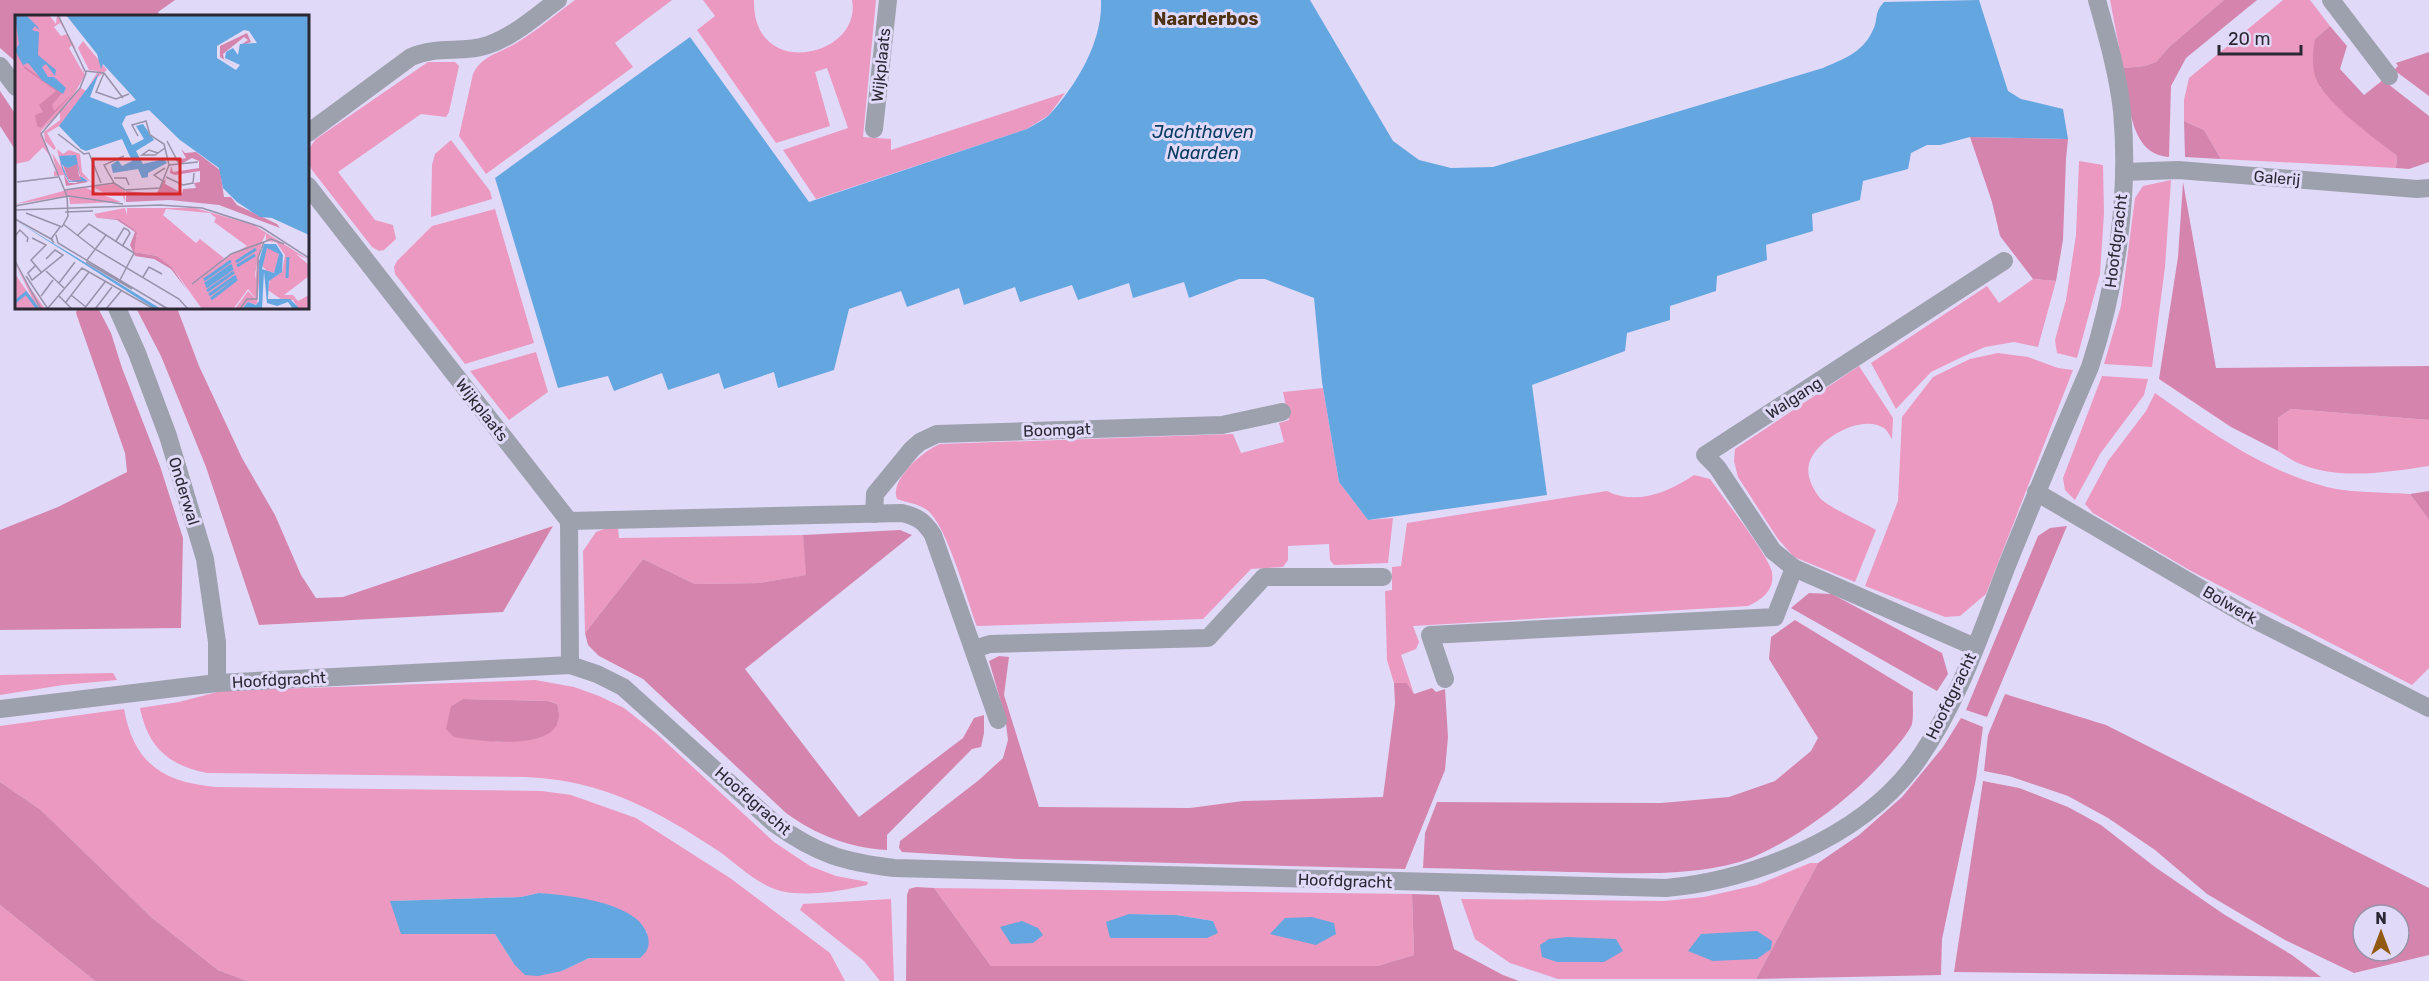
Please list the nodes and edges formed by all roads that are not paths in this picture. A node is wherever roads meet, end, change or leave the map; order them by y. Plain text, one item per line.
1 (558, 0) edge
2 (888, 0) edge
3 (2097, 0) edge
4 (2331, 0) edge
5 (0, 66) edge
6 (2389, 76) dead end
7 (15, 86) edge
8 (874, 129) dead end
9 (309, 132) edge
10 (2124, 172) junction
11 (309, 187) edge
12 (2429, 188) edge
13 (2004, 261) dead end
14 (117, 309) edge
15 (1282, 412) dead end
16 (2036, 492) junction
17 (874, 514) junction
18 (569, 521) junction
19 (1794, 568) junction
20 (1383, 577) dead end
21 (1975, 647) junction
22 (974, 649) junction
23 (570, 665) junction
24 (1445, 679) dead end
25 (217, 683) junction
26 (2429, 708) edge
27 (0, 709) edge
28 (998, 720) dead end

1 - 9 street
2 - 8 street, Wijkplaats
3 - 10 street, Hoofdgracht
4 - 6 street
5 - 7 street
10 - 12 street, Galerij
10 - 16 street, Hoofdgracht
11 - 18 street, Wijkplaats
13 - 19 street, Walgang
14 - 25 street, Onderwal
15 - 17 street, Boomgat
16 - 21 street, Hoofdgracht
16 - 26 street, Bolwerk
17 - 18 street
17 - 22 street
18 - 23 street
19 - 21 street, Walgang
19 - 24 street
20 - 22 street
21 - 23 street, Hoofdgracht
22 - 28 street
23 - 25 street, Hoofdgracht
25 - 27 street, Hoofdgracht

